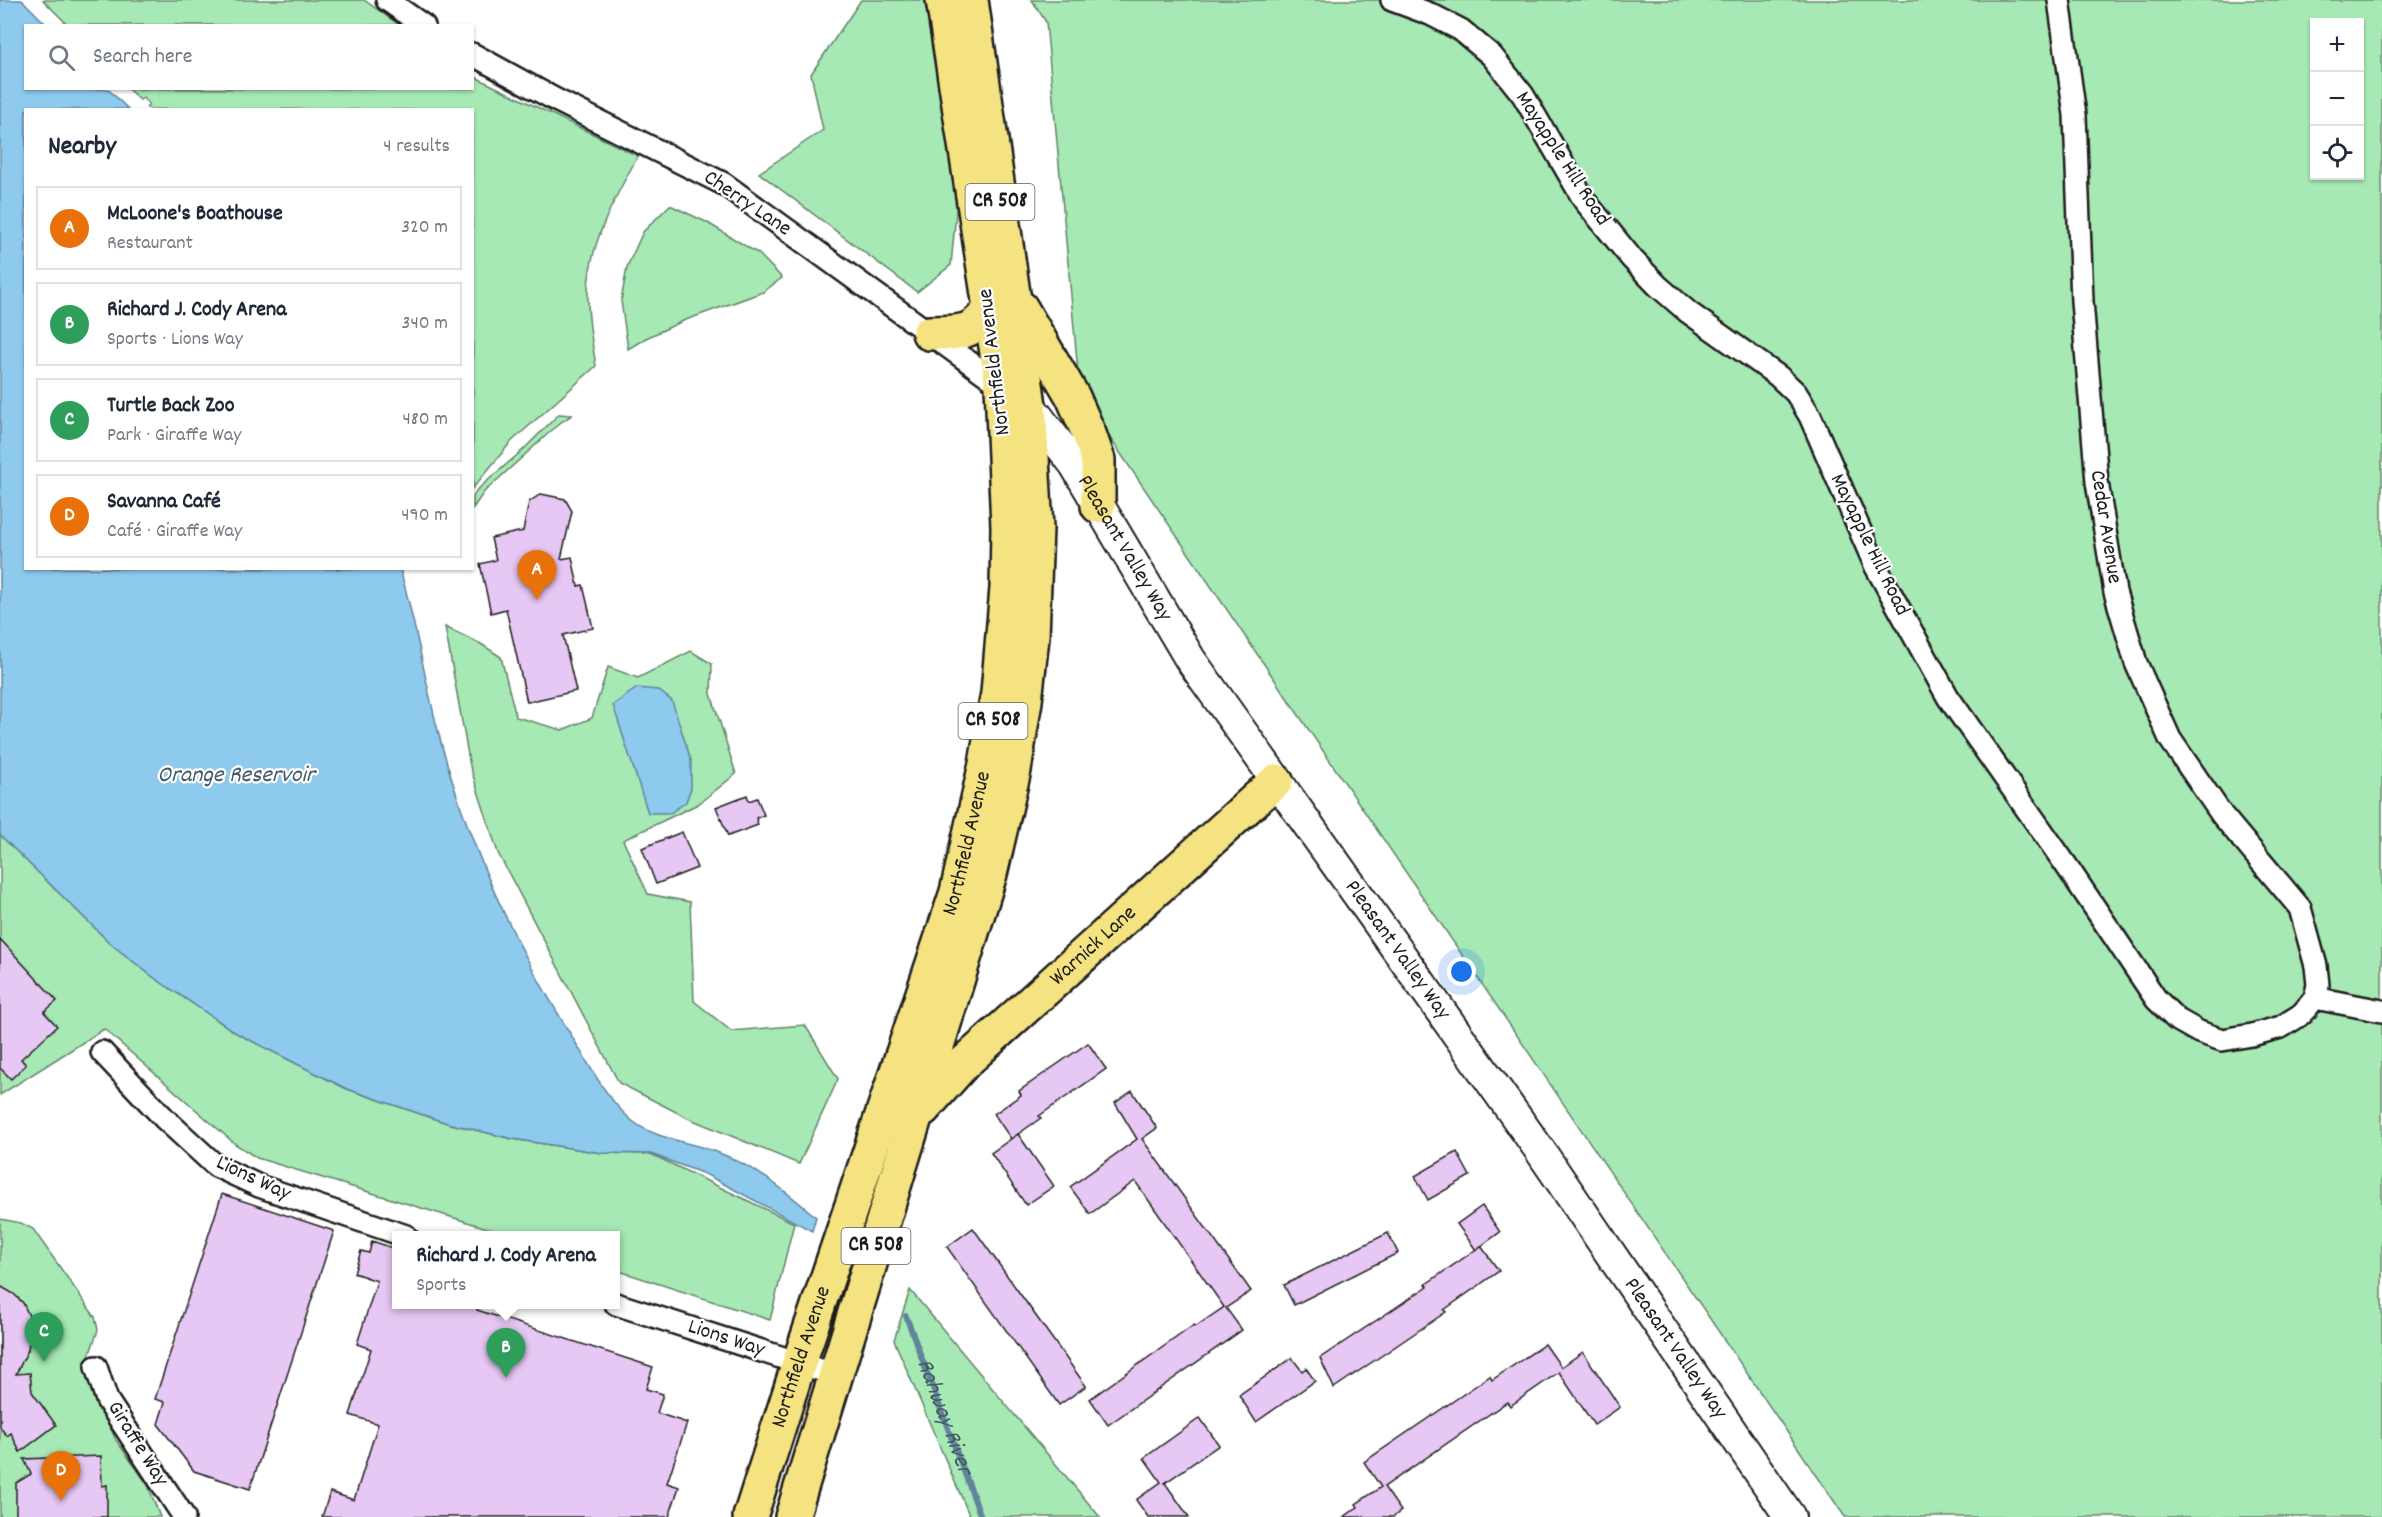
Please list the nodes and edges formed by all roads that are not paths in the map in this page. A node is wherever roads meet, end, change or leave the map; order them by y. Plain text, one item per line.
1 (387, 0) edge
2 (943, 0) edge
3 (971, 0) edge
4 (1392, 0) edge
5 (2059, 0) edge
6 (421, 24) edge
7 (474, 55) edge
8 (1001, 300) junction
9 (929, 333) junction
10 (1002, 386) junction
11 (1029, 405) junction
12 (1098, 506) junction
13 (1276, 781) junction
14 (2315, 998) junction
15 (2382, 1011) edge
16 (920, 1050) junction
17 (102, 1052) dead end
18 (916, 1117) junction
19 (392, 1231) edge
20 (620, 1306) edge
21 (799, 1363) junction
22 (96, 1367) dead end
23 (836, 1375) junction
24 (184, 1517) edge
25 (750, 1517) edge
26 (792, 1517) edge
27 (1791, 1517) edge

1 - 6 street
2 - 8 main road, Northfield Avenue / CR 508
3 - 8 main road, Northfield Avenue / CR 508
4 - 14 street, Mayapple Hill Road
5 - 14 street, Cedar Avenue
7 - 9 street, Cherry Lane
8 - 9 main road
8 - 10 main road, Northfield Avenue / CR 508
8 - 11 main road, Northfield Avenue / CR 508
8 - 12 main road
9 - 10 street, Cherry Lane
10 - 11 main road, Pleasant Valley Way
10 - 16 main road, Northfield Avenue / CR 508
11 - 12 main road, Pleasant Valley Way
11 - 16 main road, Northfield Avenue / CR 508
12 - 13 main road, Pleasant Valley Way
13 - 18 main road, Warnick Lane
13 - 27 main road, Pleasant Valley Way
14 - 15 street
16 - 18 main road, Northfield Avenue / CR 508
16 - 21 main road, Northfield Avenue / CR 508
17 - 19 street, Lions Way
18 - 23 main road, Northfield Avenue / CR 508
20 - 21 street, Lions Way
21 - 23 street, Lions Way
21 - 25 main road, Northfield Avenue / CR 508
22 - 24 street, Giraffe Way
23 - 26 main road, Northfield Avenue / CR 508

